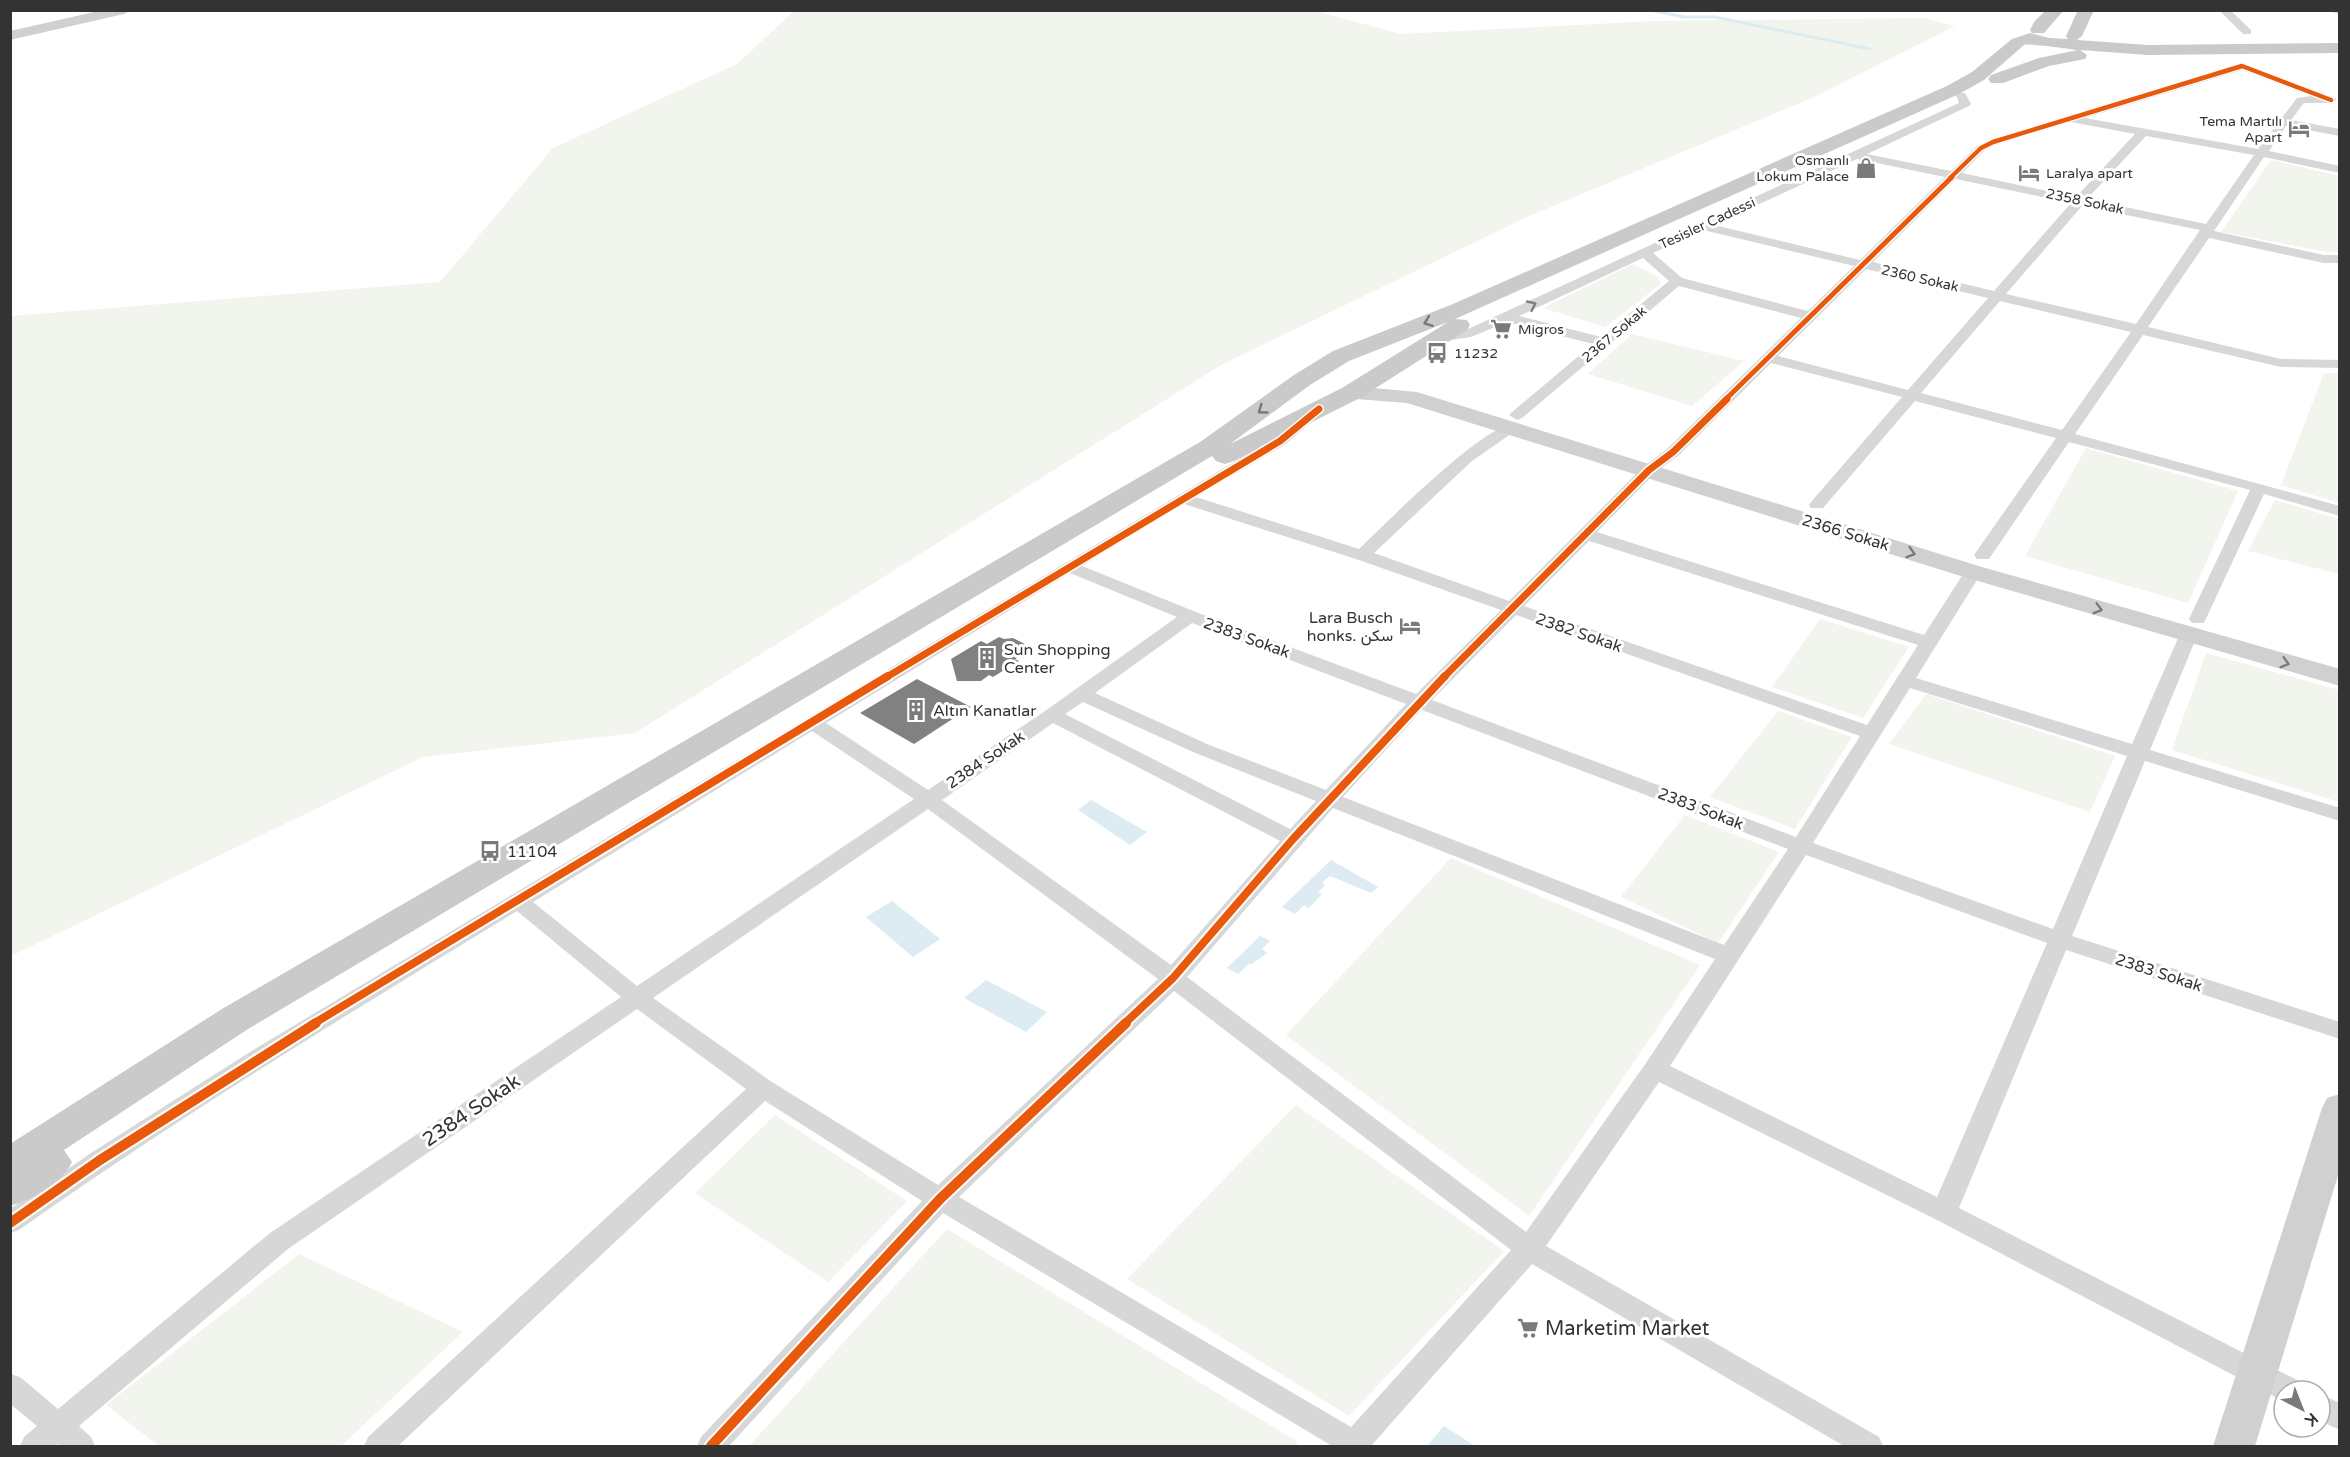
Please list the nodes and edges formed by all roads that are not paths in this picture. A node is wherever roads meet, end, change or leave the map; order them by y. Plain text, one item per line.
1 (124, 10) edge
2 (2056, 10) edge
3 (2224, 10) edge
4 (2076, 28) edge
5 (2247, 32) dead end
6 (2034, 34) junction
7 (10, 36) edge
8 (2340, 43) edge
9 (2148, 47) junction
10 (2340, 48) edge
11 (1996, 79) junction
12 (1961, 95) junction
13 (2335, 100) edge
14 (2072, 118) junction
15 (2283, 122) junction
16 (2145, 131) junction
17 (2340, 133) edge
18 (2261, 153) junction
19 (1856, 155) junction
20 (2340, 170) edge
21 (1955, 175) junction
22 (2080, 200) junction
23 (1702, 226) junction
24 (2206, 230) junction
25 (1644, 252) junction
26 (2324, 259) junction
27 (2340, 259) edge
28 (1863, 264) junction
29 (2340, 273) edge
30 (1677, 280) junction
31 (1998, 296) junction
32 (1811, 316) junction
33 (1506, 317) junction
34 (2139, 330) junction
35 (1438, 338) junction
36 (1603, 342) junction
37 (1341, 356) junction
38 (1769, 358) junction
39 (2340, 364) edge
40 (1383, 374) junction
41 (1309, 376) junction
42 (1352, 393) junction
43 (1912, 395) junction
44 (1319, 409) junction
45 (1513, 421) junction
46 (2066, 436) junction
47 (1656, 465) junction
48 (2259, 487) junction
49 (1182, 498) junction
50 (1817, 505) junction
51 (2340, 511) edge
52 (1585, 534) junction
53 (1362, 555) junction
54 (1978, 563) junction
55 (1070, 567) junction
56 (1512, 608) junction
57 (1190, 616) junction
58 (2193, 627) junction
59 (1929, 643) junction
60 (2340, 662) edge
61 (2340, 678) edge
62 (1906, 681) junction
63 (1081, 694) junction
64 (1420, 701) junction
65 (1052, 715) junction
66 (812, 722) junction
67 (1873, 734) junction
68 (2139, 753) junction
69 (927, 799) junction
70 (1329, 800) junction
71 (2340, 815) edge
72 (1293, 839) junction
73 (1801, 846) junction
74 (518, 902) junction
75 (2060, 940) junction
76 (1729, 956) junction
77 (1173, 978) junction
78 (636, 997) junction
79 (2340, 1031) edge
80 (1655, 1069) junction
81 (763, 1088) junction
82 (2340, 1108) edge
83 (10, 1165) edge
84 (10, 1190) edge
85 (940, 1199) junction
86 (1944, 1212) junction
87 (10, 1223) edge
88 (1529, 1249) junction
89 (2257, 1373) junction
90 (2272, 1381) edge
91 (10, 1386) edge
92 (58, 1427) junction
93 (34, 1446) edge
94 (81, 1446) edge
95 (378, 1446) edge
96 (711, 1446) edge
97 (1355, 1446) edge
98 (1869, 1446) edge
99 (2234, 1446) edge

1 - 7 street
2 - 6 main road
3 - 5 street
4 - 6 main road
4 - 9 main road
4 - 9 main road
4 - 11 main road
6 -> 37 main road
8 - 9 main road
9 - 10 main road
9 - 11 main road
11 - 12 main road
12 - 19 street, Tesisler Cadessi
12 - 35 main road
13 - 14 street
13 - 15 street
14 - 16 street
14 - 21 street
15 - 17 street
15 - 18 street
16 - 18 street
16 - 22 street
18 - 20 street
18 - 24 street
19 - 21 street, 2358 Sokak
19 - 23 street, Tesisler Cadessi
21 - 22 street, 2358 Sokak
21 - 28 street
22 - 24 street, 2358 Sokak
22 - 31 street
23 - 25 street, Tesisler Cadessi
23 - 28 street, 2360 Sokak
24 - 26 street, 2358 Sokak
24 - 34 street
25 - 30 street
33 -> 25 street, Tesisler Cadessi
26 - 27 street, 2358 Sokak
26 - 29 street
28 - 31 street, 2360 Sokak
28 - 32 street
30 - 32 street
30 - 36 street, 2367 Sokak
31 - 34 street, 2360 Sokak
31 - 43 street
32 - 38 street
33 - 35 street, Tesisler Cadessi
33 - 36 street
34 - 39 street, 2360 Sokak
34 - 46 street
35 - 40 main road
36 - 45 street, 2367 Sokak
37 - 40 main road
37 - 41 main road
38 - 43 street
38 - 47 street
40 - 42 main road
40 - 45 street, 2366 Sokak
41 - 42 main road
41 -> 83 main road
42 - 44 main road
42 - 45 street, 2366 Sokak
43 - 46 street
43 - 50 street
44 - 49 street
44 - 84 main road
45 - 47 street, 2366 Sokak
45 - 53 street, 2367 Sokak
46 - 48 street
46 - 54 street
47 - 50 street, 2366 Sokak
47 - 52 street
47 -> 54 street, 2366 Sokak
48 - 51 street
48 - 58 street
49 - 53 street, 2382 Sokak
49 - 55 street
50 - 54 street, 2366 Sokak
52 - 56 street
52 - 59 street
53 - 56 street, 2382 Sokak
54 - 58 street, 2366 Sokak
54 - 59 street
55 - 57 street, 2383 Sokak
55 - 66 street
56 - 64 street
56 - 67 street, 2382 Sokak
57 - 63 street, 2384 Sokak
57 - 64 street, 2383 Sokak
58 - 60 street, 2366 Sokak
58 -> 61 street, 2366 Sokak
58 - 68 street
59 - 62 street
62 - 67 street
62 - 68 street
63 - 65 street, 2384 Sokak
63 - 70 street
64 - 70 street
64 - 73 street, 2383 Sokak
65 - 69 street, 2384 Sokak
65 - 72 street
66 - 69 street
66 - 74 street
67 - 73 street
68 - 71 street
68 - 75 street
69 - 77 street
69 - 78 street, 2384 Sokak
70 - 72 street
70 - 76 street
72 - 77 street
73 - 75 street, 2383 Sokak
73 - 76 street
74 - 78 street
74 - 87 street
75 - 79 street, 2383 Sokak
75 - 86 street
76 - 80 street
77 - 85 street
77 - 88 street
78 - 81 street
78 - 92 street, 2384 Sokak
80 - 86 street
80 - 88 street
81 - 85 street
81 - 95 street
82 - 89 street
85 - 96 street
85 - 97 street
86 - 89 street
88 - 97 street
88 - 98 street
89 - 90 street
89 - 99 street
91 - 92 street
92 - 93 street, 2384 Sokak
92 - 94 street

